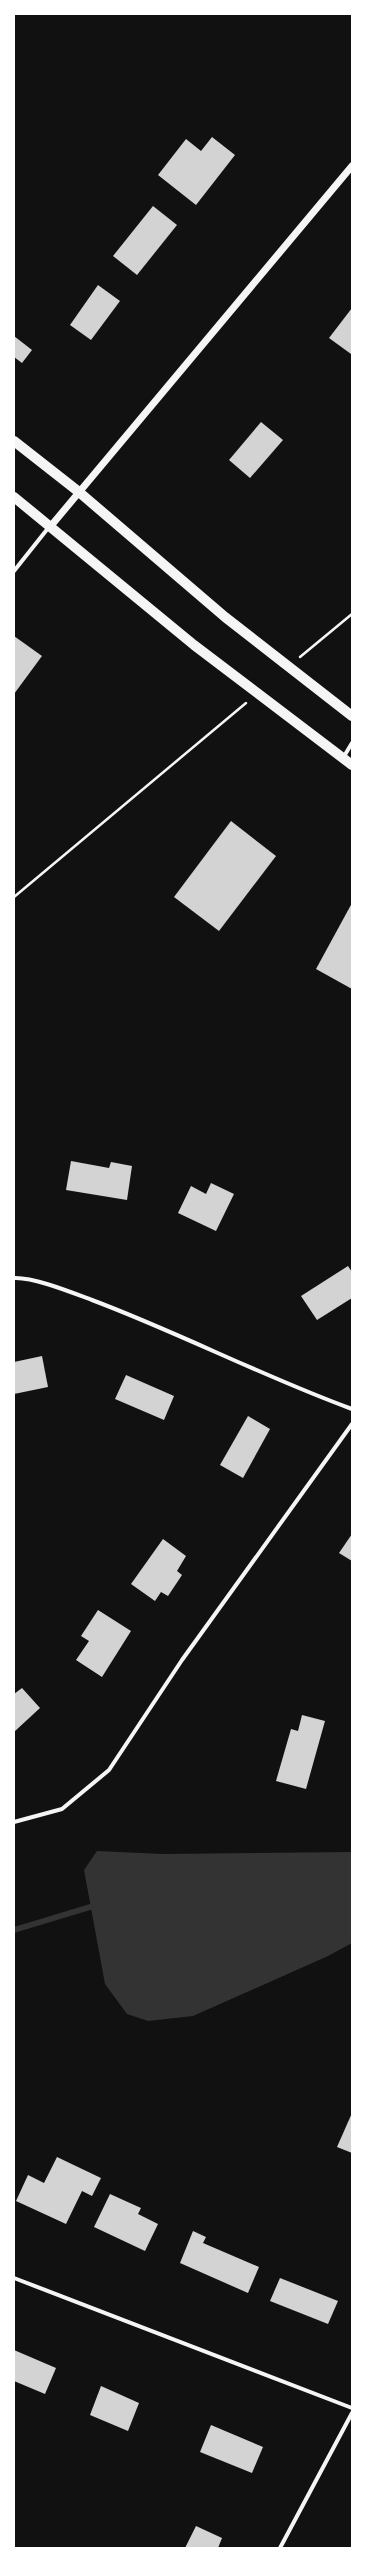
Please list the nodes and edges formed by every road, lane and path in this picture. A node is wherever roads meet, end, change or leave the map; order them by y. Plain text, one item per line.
1 (352, 166) edge
2 (14, 441) edge
3 (79, 492) junction
4 (14, 497) edge
5 (50, 526) junction
6 (14, 571) edge
7 (352, 614) edge
8 (294, 662) dead end
9 (252, 698) dead end
10 (349, 713) edge
11 (352, 743) edge
12 (343, 758) junction
13 (352, 765) edge
14 (14, 897) edge
15 (14, 1278) edge
16 (352, 1409) edge
17 (352, 1424) edge
18 (14, 1822) edge
19 (14, 2278) edge
20 (352, 2408) edge
21 (352, 2413) edge
22 (280, 2548) edge

1 - 3 street
2 - 3 main road
3 - 5 street
3 - 10 main road
4 - 5 main road
5 - 6 street
5 - 12 main road
7 - 8 path
9 - 14 path
11 - 12 street
12 - 13 main road
15 - 16 street
17 - 18 street
19 - 20 street
21 - 22 street

